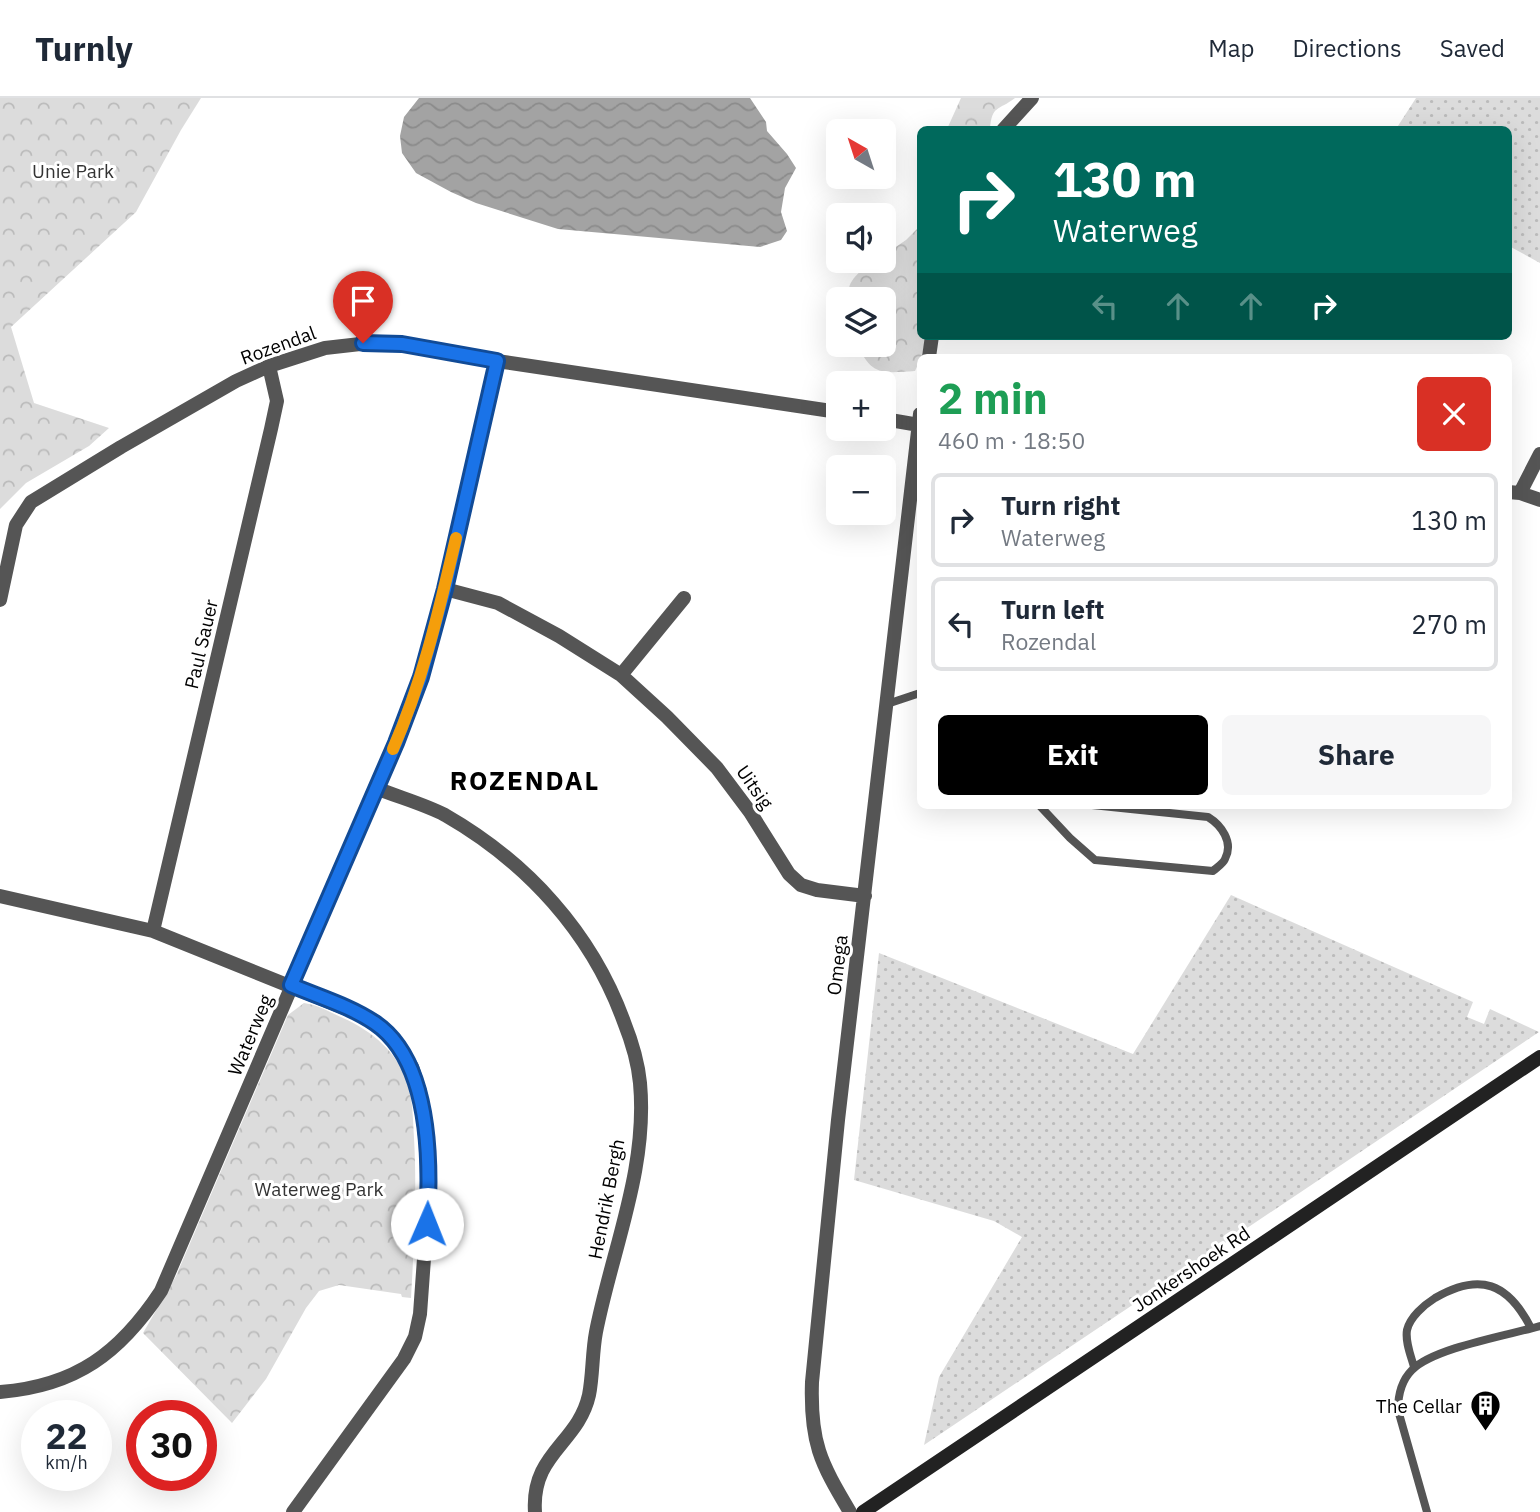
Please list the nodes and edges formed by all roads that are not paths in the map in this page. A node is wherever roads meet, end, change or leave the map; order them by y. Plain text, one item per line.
1 (1032, 98) edge
2 (1007, 126) edge
3 (497, 361) junction
4 (269, 366) junction
5 (826, 410) edge
6 (896, 420) edge
7 (917, 421) edge
8 (917, 447) edge
9 (1540, 454) edge
10 (1514, 493) edge
11 (1540, 500) edge
12 (445, 589) junction
13 (684, 598) dead end
14 (0, 600) edge
15 (621, 675) junction
16 (917, 694) edge
17 (887, 704) junction
18 (376, 788) junction
19 (1043, 809) edge
20 (1131, 809) edge
21 (0, 896) edge
22 (864, 896) junction
23 (153, 931) junction
24 (291, 985) junction
25 (1540, 1058) edge
26 (1536, 1327) edge
27 (1414, 1367) junction
28 (0, 1392) edge
29 (293, 1512) edge
30 (535, 1512) edge
31 (850, 1512) edge
32 (863, 1512) edge
33 (1427, 1512) edge

1 - 2 street
3 - 4 street, Rozendal
3 - 5 street, Rozendal
3 - 12 street, Waterweg
4 - 14 street, Rozendal
4 - 23 street, Paul Sauer
6 - 7 street
8 - 17 street, Omega
9 - 10 street
10 - 11 street
12 - 15 street, Uitsig
12 - 18 street, Waterweg
13 - 15 street
15 - 22 street, Uitsig
16 - 17 lane
17 - 22 street, Omega
18 - 24 street, Waterweg
18 - 30 street, Hendrik Bergh
19 - 20 lane
21 - 23 street
22 - 31 street, Omega
23 - 24 street
24 - 28 street, Waterweg
24 - 29 street
25 - 32 street, Jonkershoek Rd
26 - 27 lane
26 - 27 lane
27 - 33 lane

